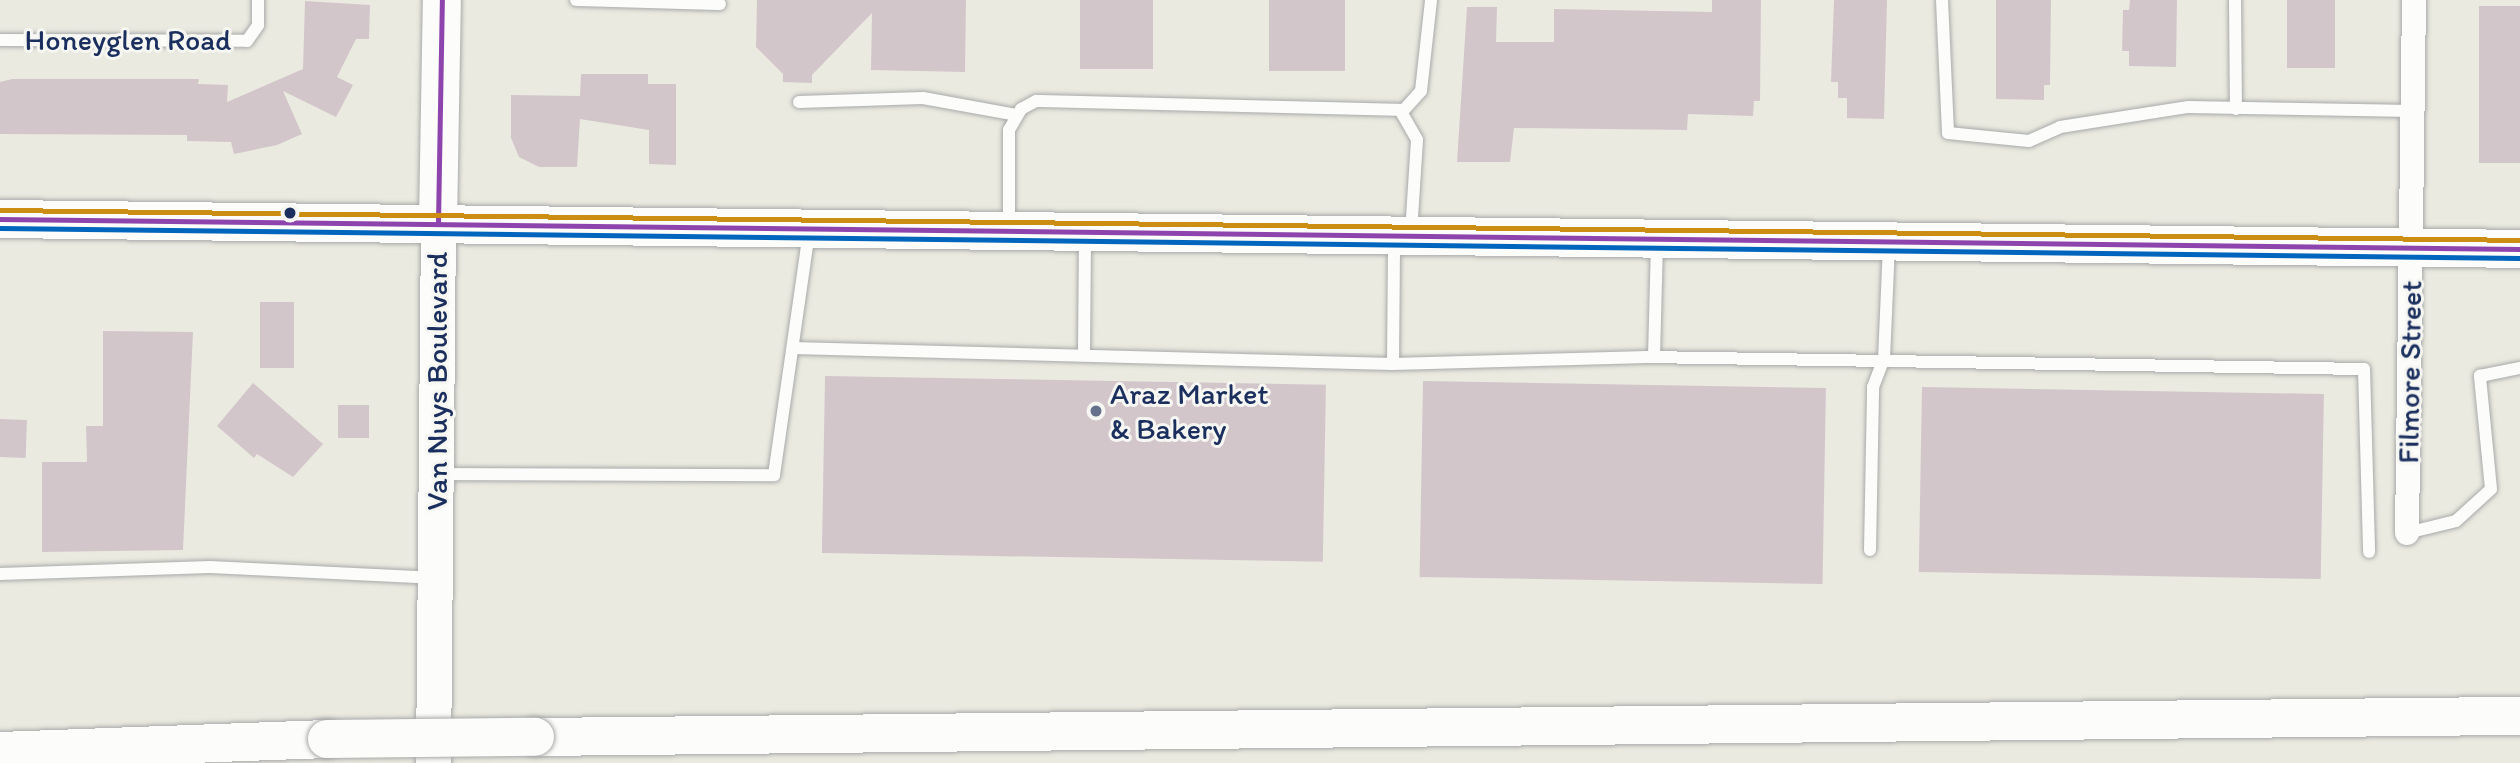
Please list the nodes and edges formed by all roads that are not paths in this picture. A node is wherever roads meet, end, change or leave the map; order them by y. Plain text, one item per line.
1 (258, 0) edge
2 (442, 0) edge
3 (576, 0) edge
4 (1431, 0) edge
5 (1942, 0) edge
6 (2235, 0) edge
7 (2414, 0) edge
8 (720, 4) dead end
9 (0, 40) edge
10 (799, 102) dead end
11 (2236, 108) junction
12 (2413, 111) junction
13 (1402, 112) junction
14 (1017, 115) junction
15 (0, 219) edge
16 (438, 222) junction
17 (809, 227) junction
18 (1009, 230) junction
19 (1085, 230) junction
20 (1403, 234) junction
21 (1657, 237) junction
22 (1889, 240) junction
23 (2411, 247) junction
24 (2520, 249) edge
25 (793, 348) junction
26 (1084, 353) junction
27 (1654, 357) junction
28 (1884, 359) junction
29 (1393, 364) junction
30 (2520, 368) edge
31 (439, 474) junction
32 (2407, 533) joint
33 (1870, 550) dead end
34 (2369, 552) dead end
35 (0, 573) edge
36 (435, 578) junction
37 (2520, 716) edge
38 (0, 751) edge
39 (433, 763) edge

1 - 9 lane, Honeyglen Road
2 - 16 main road, Van Nuys Boulevard
3 - 8 lane
4 - 13 lane
5 - 11 lane
6 - 11 lane
7 - 12 street, Filmore Street
10 - 14 lane
11 - 12 lane
12 - 23 street, Filmore Street
13 - 14 lane
13 - 20 lane
14 - 18 lane
15 - 16 main road
16 - 17 main road
16 - 31 street, Van Nuys Boulevard
17 - 18 main road
17 - 25 lane
18 - 19 main road
19 - 20 main road
19 - 26 lane
20 - 21 main road
20 - 29 lane
21 - 22 main road
21 - 27 lane
22 - 23 main road
22 - 28 lane
23 - 24 main road
23 - 32 street, Filmore Street
25 - 26 lane
25 - 31 lane
26 - 29 lane
27 - 28 lane
27 - 29 lane
28 - 33 lane
28 - 34 lane
30 - 32 lane
31 - 36 street, Van Nuys Boulevard
35 - 36 lane
36 - 39 street, Van Nuys Boulevard
37 - 38 main road, bridge

